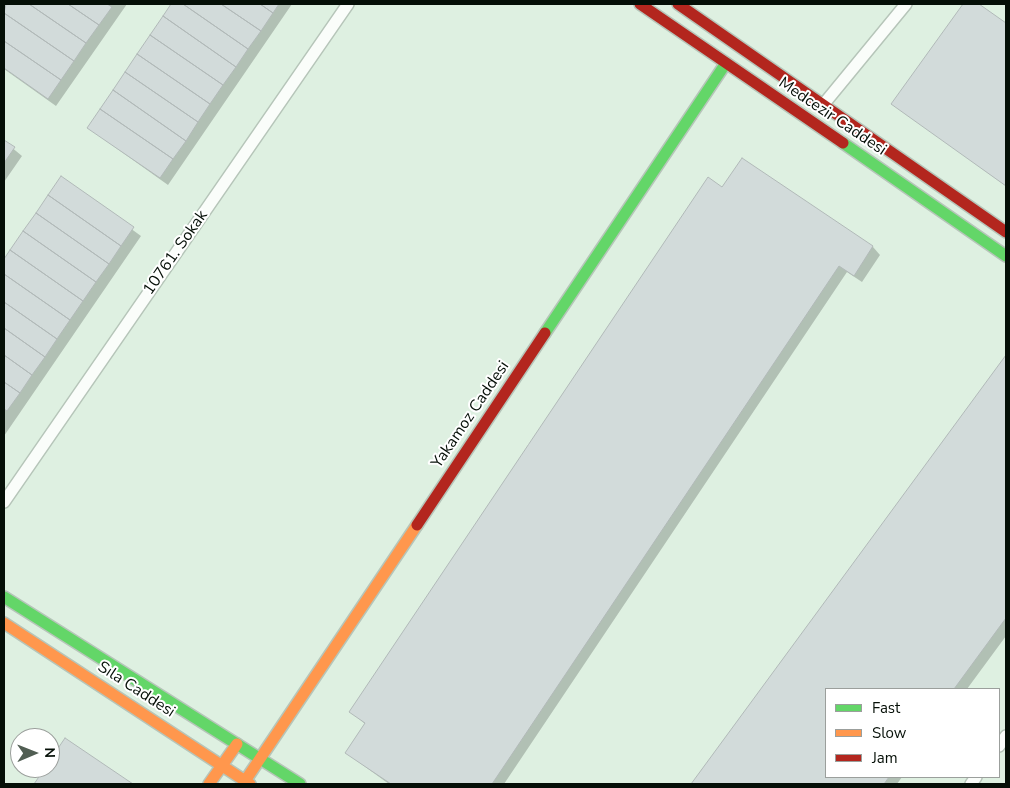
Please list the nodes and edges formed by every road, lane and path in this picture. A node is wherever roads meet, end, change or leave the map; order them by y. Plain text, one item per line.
1 (348, 4) edge
2 (640, 4) edge
3 (678, 4) edge
4 (906, 4) edge
5 (726, 63) junction
6 (823, 105) junction
7 (1006, 232) edge
8 (1006, 256) edge
9 (4, 502) edge
10 (4, 597) edge
11 (4, 623) edge
12 (237, 744) junction
13 (260, 759) junction
14 (222, 766) junction
15 (246, 783) edge
16 (210, 784) edge
17 (300, 784) edge

1 - 9 street, 10761. Sokak
2 - 5 street, Medcezir Caddesi
3 - 6 street, Medcezir Caddesi
4 - 6 street
5 - 8 street, Medcezir Caddesi
5 - 13 street, Yakamoz Caddesi
6 - 7 street, Medcezir Caddesi
10 - 12 street
11 - 14 street, Sıla Caddesi
12 - 13 street
12 - 14 street
13 - 15 street, Yakamoz Caddesi
13 - 17 street
14 - 15 street, Sıla Caddesi
14 - 16 street

